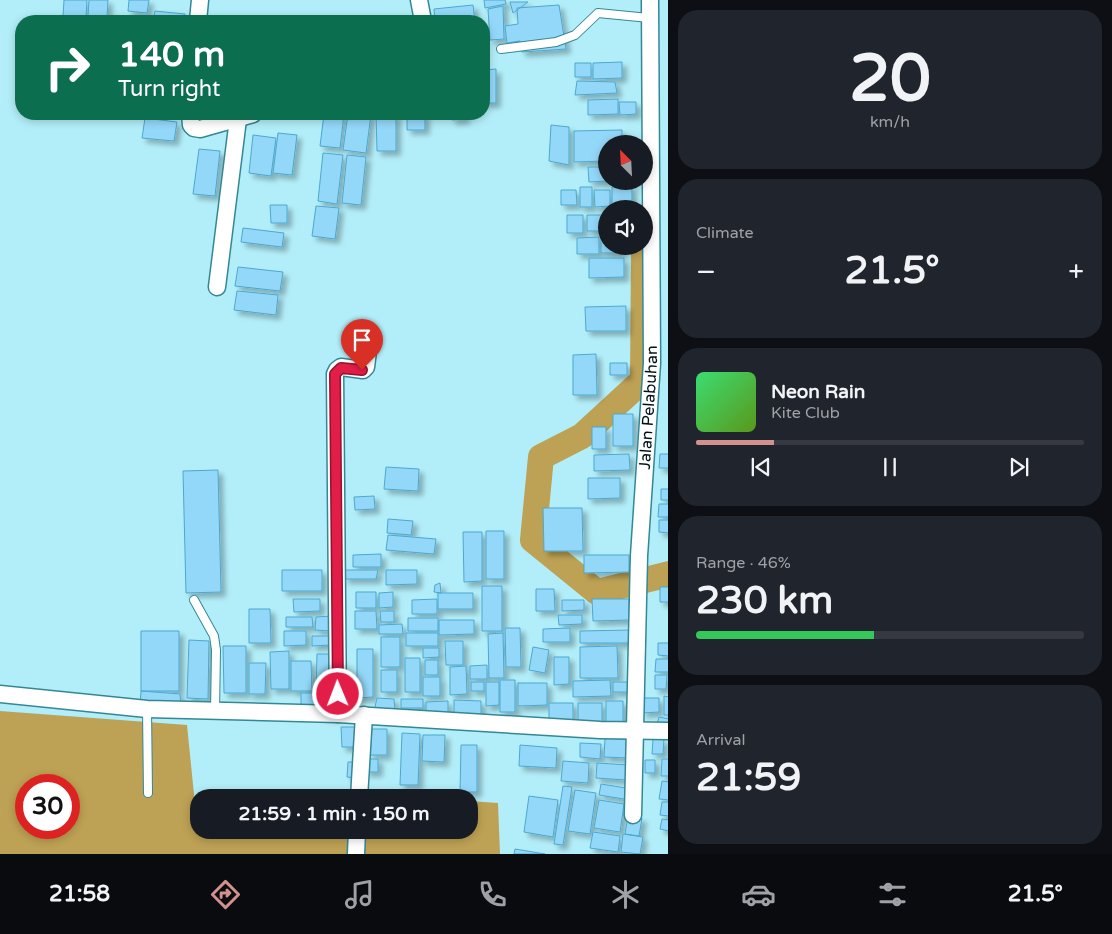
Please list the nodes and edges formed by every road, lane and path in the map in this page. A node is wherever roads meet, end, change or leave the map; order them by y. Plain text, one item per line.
1 (200, 0) edge
2 (418, 0) edge
3 (650, 0) edge
4 (199, 15) edge
5 (421, 15) edge
6 (647, 18) junction
7 (501, 49) dead end
8 (190, 120) edge
9 (234, 120) edge
10 (238, 120) edge
11 (217, 288) dead end
12 (369, 343) dead end
13 (194, 600) dead end
14 (0, 694) edge
15 (148, 709) junction
16 (215, 712) junction
17 (338, 714) junction
18 (364, 715) junction
19 (636, 730) junction
20 (668, 731) edge
21 (360, 789) edge
22 (148, 793) dead end
23 (633, 815) dead end
24 (357, 839) edge
25 (356, 854) edge

1 - 4 street
2 - 5 street
3 - 6 street, Jalan Pelabuhan
6 - 7 lane
6 - 19 street, Jalan Pelabuhan
8 - 9 street
10 - 11 street
12 - 17 street
13 - 16 lane
14 - 15 street
15 - 16 street
15 - 22 lane
16 - 17 street
17 - 18 street
18 - 19 street
18 - 21 street
19 - 20 street
19 - 23 street, Jalan Pelabuhan
24 - 25 street

